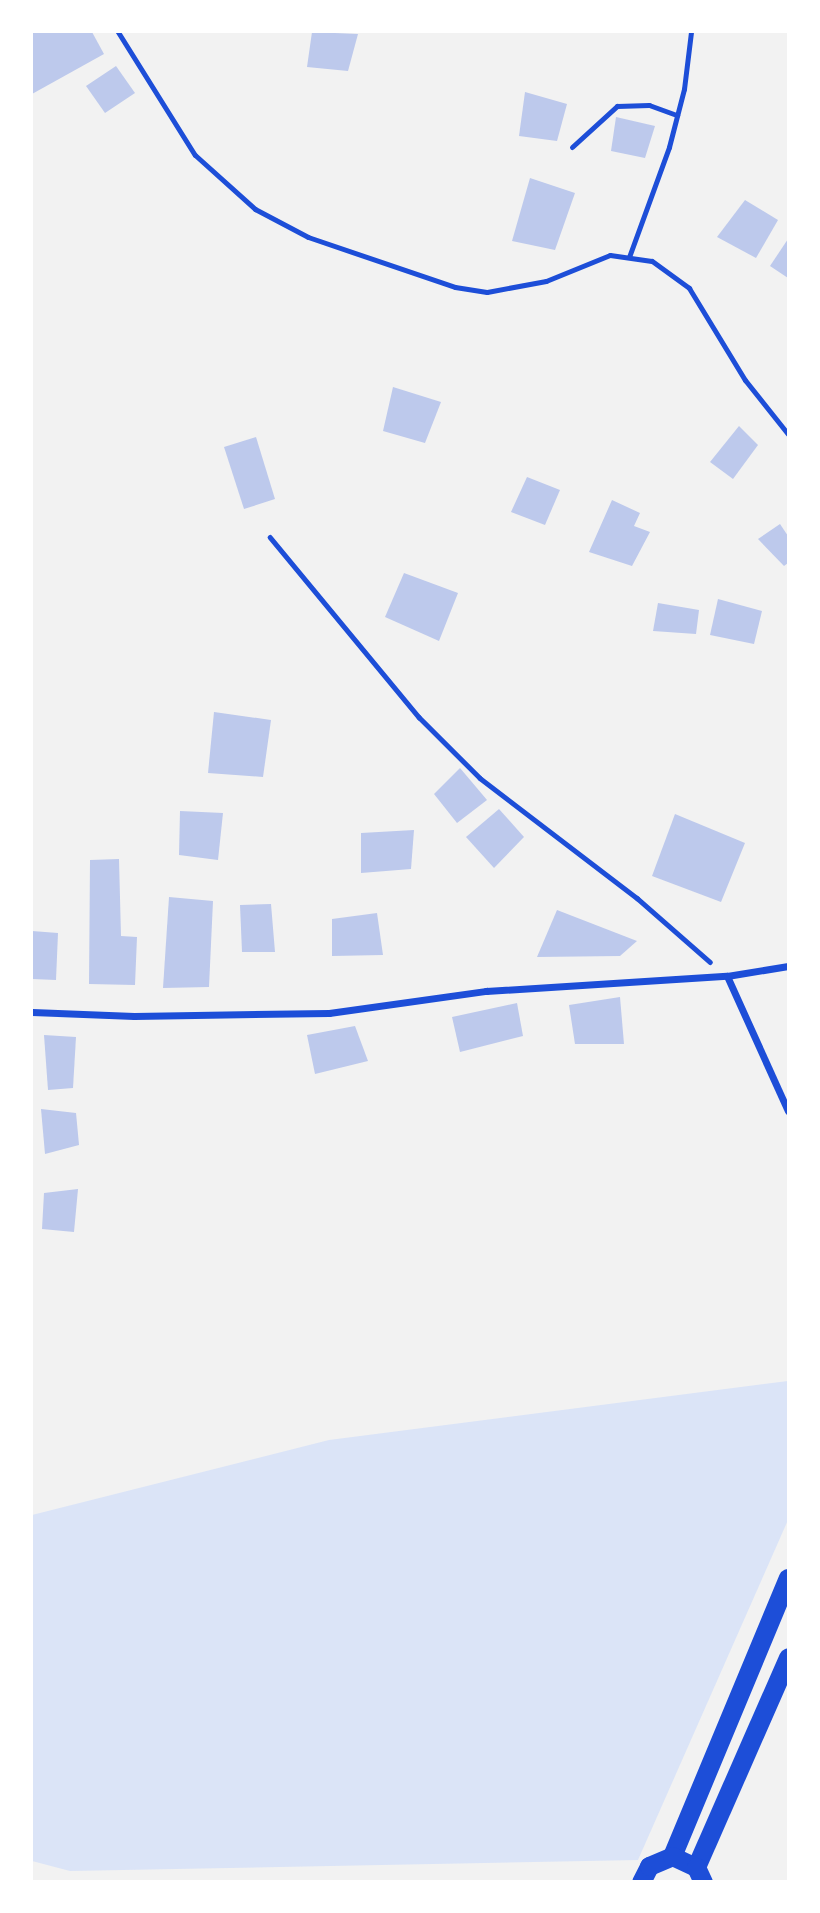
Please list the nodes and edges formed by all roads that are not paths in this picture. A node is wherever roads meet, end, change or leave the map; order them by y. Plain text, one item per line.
1 (118, 32) edge
2 (691, 32) edge
3 (677, 115) junction
4 (572, 147) dead end
5 (629, 257) junction
6 (789, 434) edge
7 (789, 966) edge
8 (727, 976) junction
9 (32, 1012) edge
10 (789, 1111) edge
11 (789, 1578) edge
12 (789, 1657) edge
13 (672, 1856) junction
14 (700, 1874) edge
15 (641, 1881) edge

1 - 5 lane
2 - 3 lane
3 - 4 lane
3 - 5 lane
5 - 6 lane
7 - 8 street
8 - 9 street
8 - 10 street
11 - 13 highway
12 - 14 highway
13 - 14 highway
13 - 15 highway

